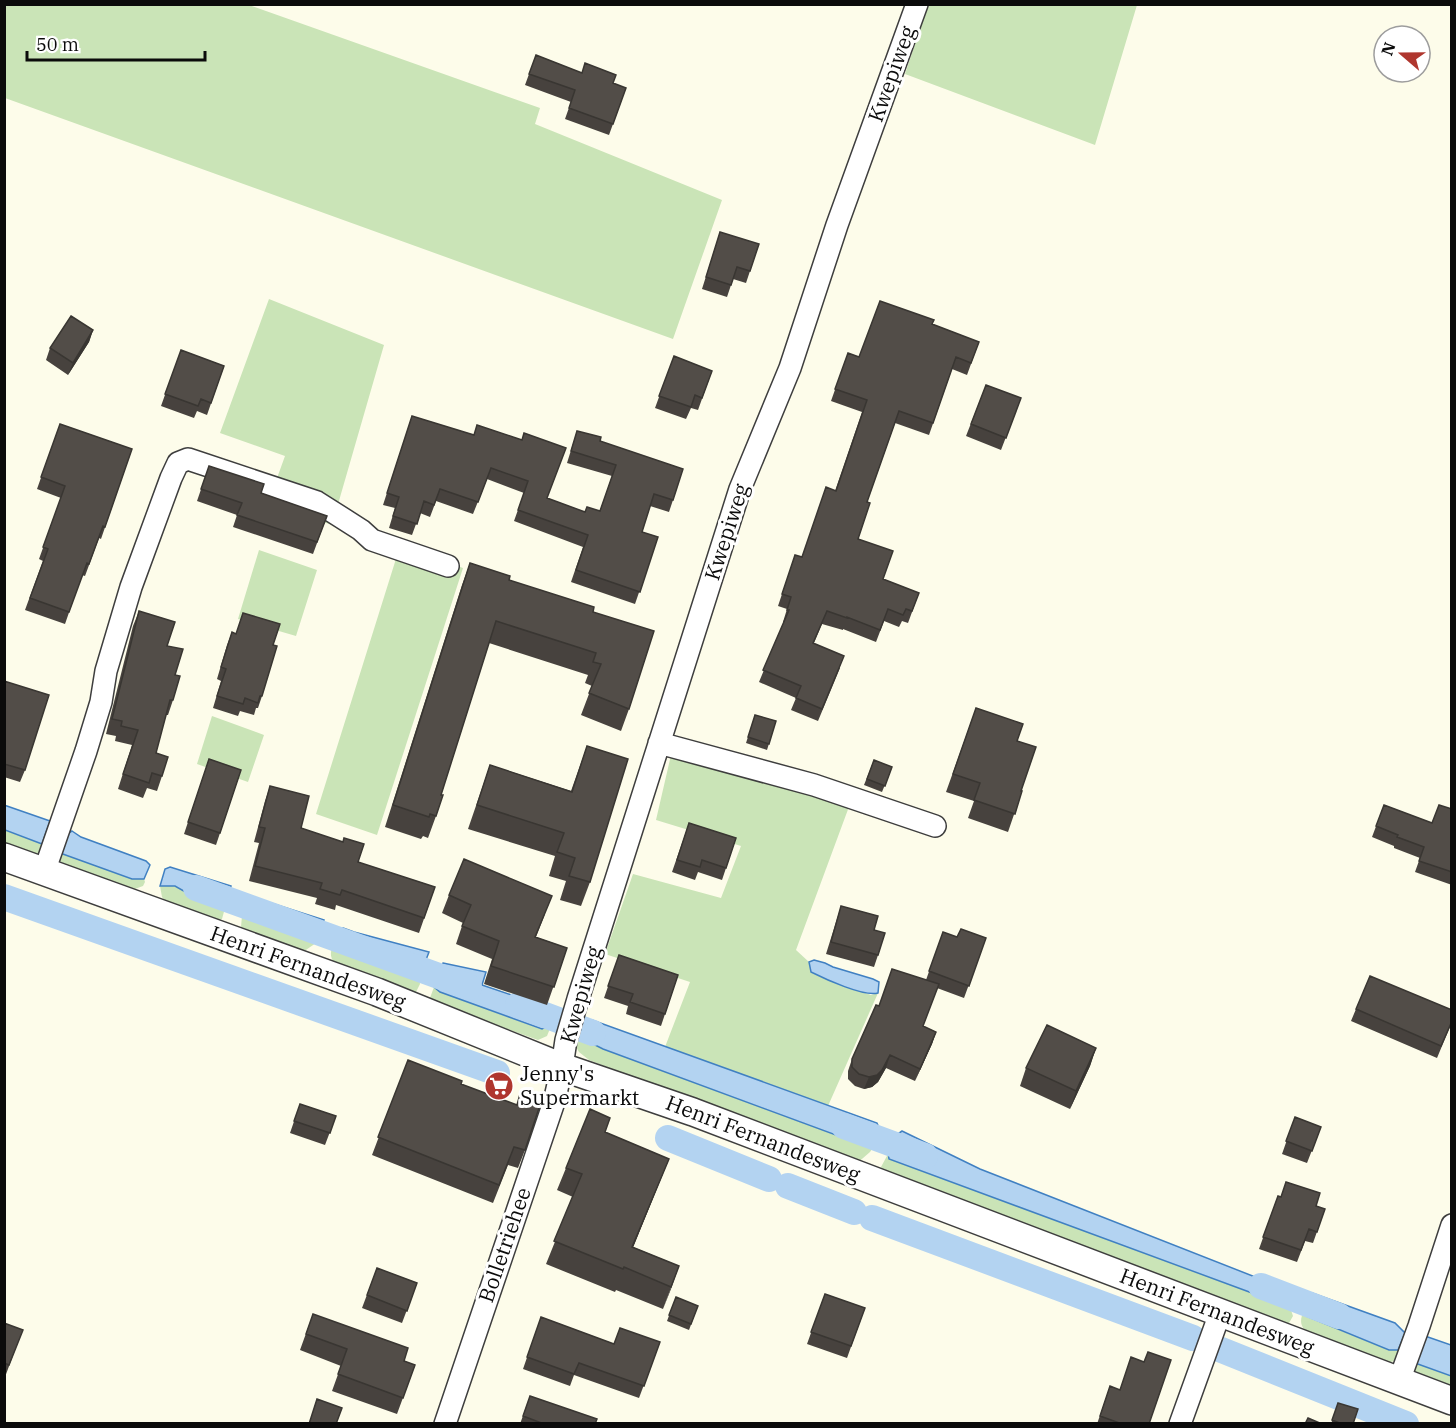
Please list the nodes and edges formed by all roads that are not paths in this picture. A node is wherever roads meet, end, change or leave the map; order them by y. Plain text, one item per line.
1 (917, 4) edge
2 (448, 566) dead end
3 (658, 743) junction
4 (935, 826) dead end
5 (4, 857) edge
6 (44, 872) junction
7 (562, 1066) junction
8 (1452, 1225) edge
9 (1220, 1313) junction
10 (1398, 1381) junction
11 (1452, 1401) edge
12 (444, 1424) edge
13 (1180, 1424) edge

1 - 3 street, Kwepiweg
2 - 6 street
3 - 4 street
3 - 7 street, Kwepiweg
5 - 6 street, Henri Fernandesweg
6 - 7 street, Henri Fernandesweg
7 - 9 street, Henri Fernandesweg
7 - 12 street, Bolletriehee
8 - 10 street
9 - 10 street, Henri Fernandesweg
9 - 13 street
10 - 11 street, Henri Fernandesweg

